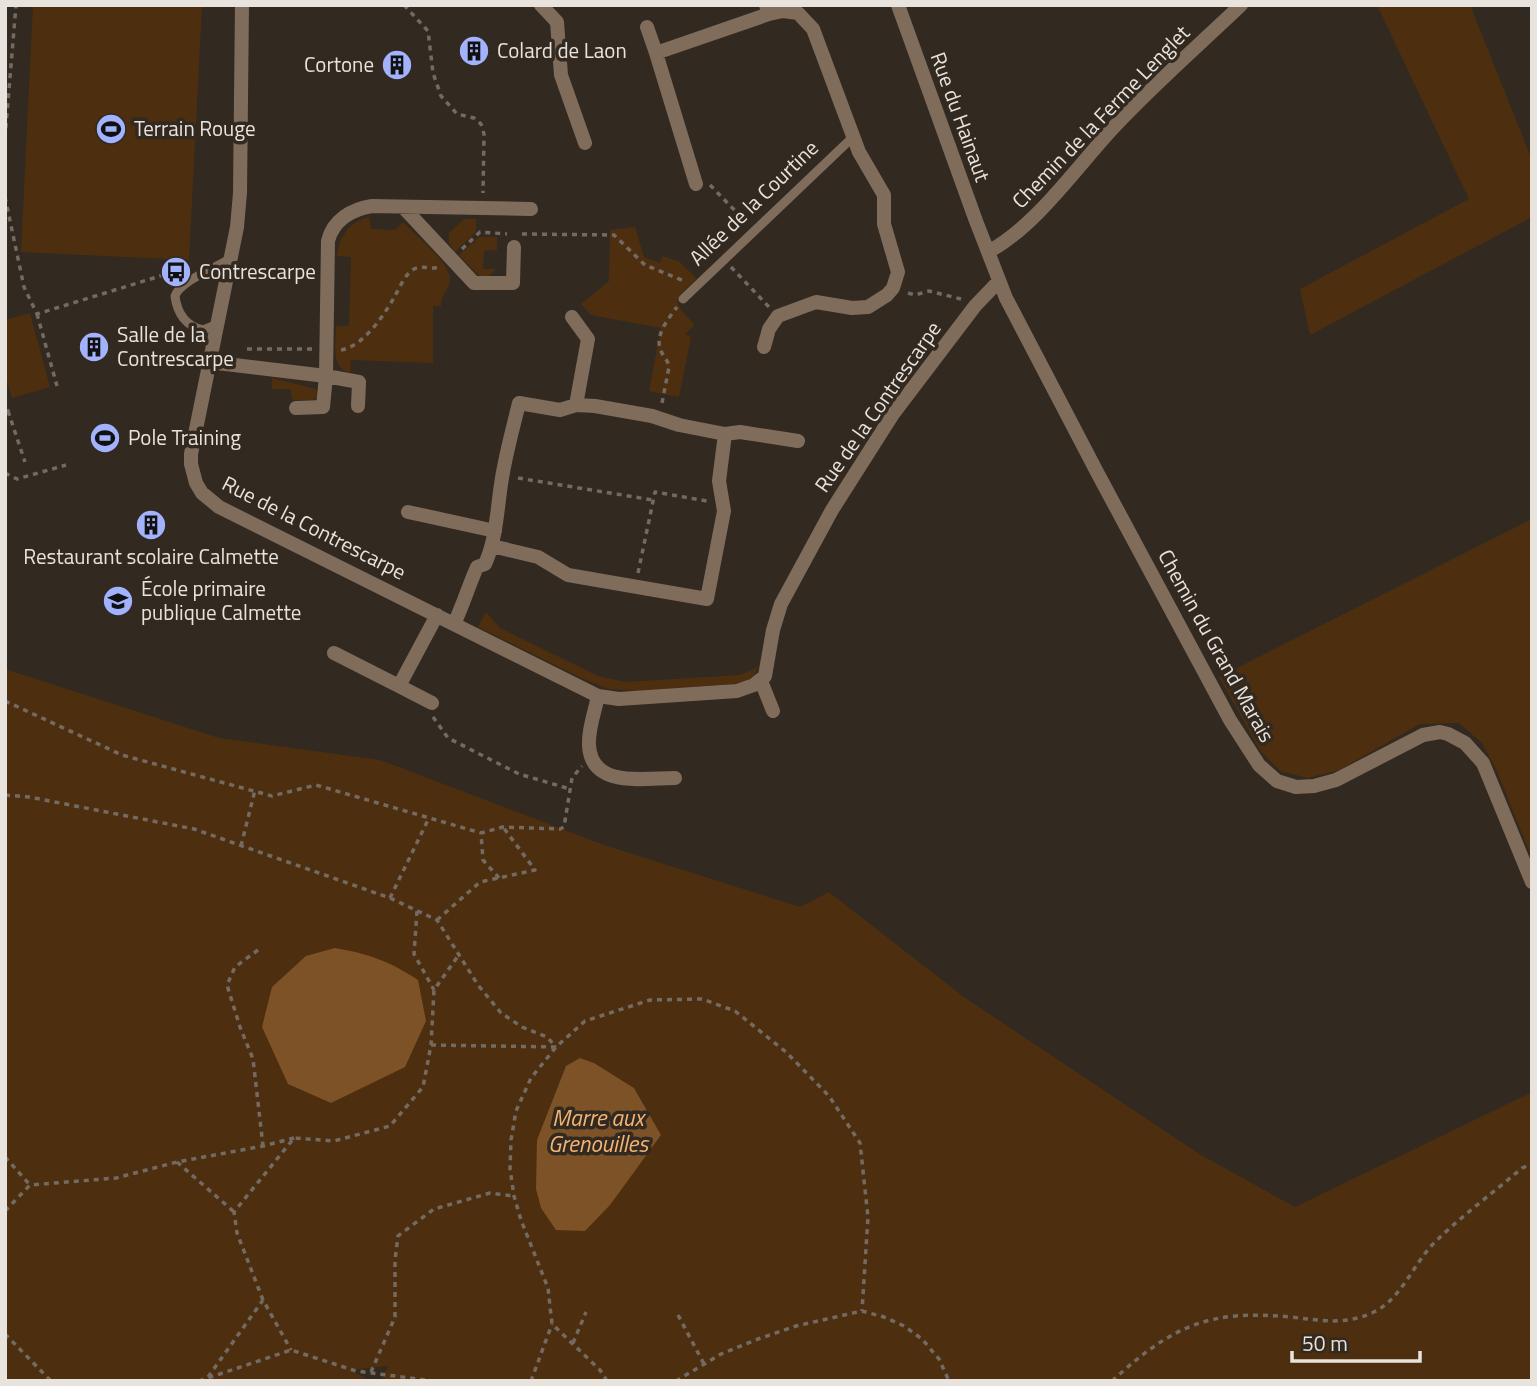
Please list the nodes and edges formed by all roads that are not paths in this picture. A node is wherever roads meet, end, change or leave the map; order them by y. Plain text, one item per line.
1 (242, 5) edge
2 (541, 5) edge
3 (898, 5) edge
4 (1241, 5) edge
5 (768, 10) edge
6 (647, 27) dead end
7 (656, 53) junction
8 (853, 137) junction
9 (585, 144) dead end
10 (696, 184) dead end
11 (403, 207) junction
12 (531, 209) dead end
13 (513, 247) dead end
14 (988, 253) junction
15 (231, 258) junction
16 (999, 281) junction
17 (683, 299) road end
18 (572, 317) dead end
19 (218, 324) junction
20 (764, 347) dead end
21 (209, 362) junction
22 (326, 376) junction
23 (576, 405) junction
24 (359, 406) dead end
25 (296, 408) dead end
26 (725, 434) junction
27 (798, 441) dead end
28 (408, 512) dead end
29 (495, 531) junction
30 (492, 546) junction
31 (436, 615) junction
32 (454, 624) junction
33 (334, 653) dead end
34 (761, 681) junction
35 (399, 687) junction
36 (598, 696) junction
37 (429, 701) road end
38 (773, 711) dead end
39 (675, 778) dead end
40 (1532, 882) edge

1 - 15 street, Rue de la Contrescarpe
2 - 9 street
3 - 14 street, Rue du Hainaut
4 - 14 street, Chemin de la Ferme Lenglet
5 - 7 street
5 - 8 street
6 - 7 street
7 - 10 street
8 - 17 lane, Allée de la Courtine
8 - 20 street
11 - 12 street
11 - 13 street
11 - 22 street
14 - 16 street, Rue du Hainaut
15 - 19 street, Rue de la Contrescarpe
15 - 19 lane
16 - 34 street, Rue de la Contrescarpe
16 - 40 street, Chemin du Grand Marais
18 - 23 street
19 - 21 street, Rue de la Contrescarpe
21 - 22 street
21 - 31 street, Rue de la Contrescarpe
22 - 24 street
22 - 25 street
23 - 26 street
23 - 29 street
26 - 27 street
26 - 30 street
28 - 29 street
29 - 30 street
30 - 32 street
31 - 32 street, Rue de la Contrescarpe
31 - 35 street
32 - 36 street, Rue de la Contrescarpe
33 - 35 street
34 - 36 street, Rue de la Contrescarpe
34 - 38 street
35 - 37 street
36 - 39 street

